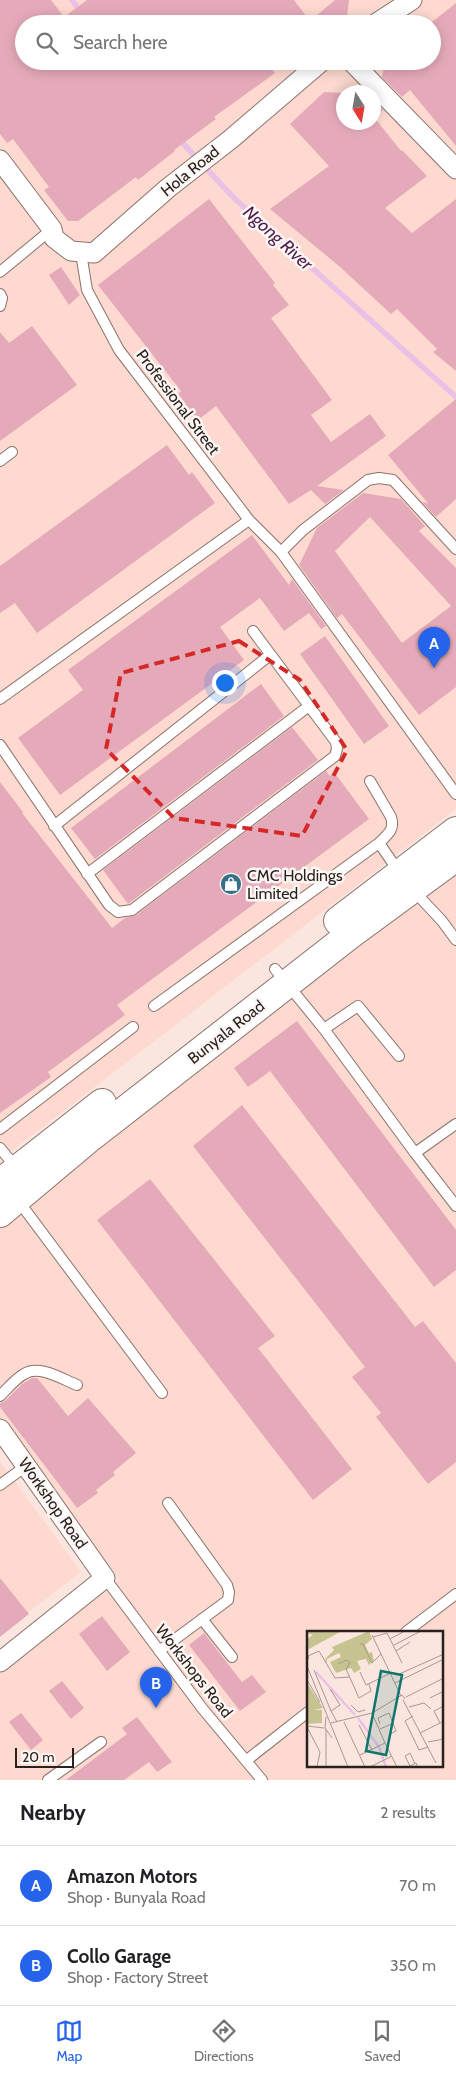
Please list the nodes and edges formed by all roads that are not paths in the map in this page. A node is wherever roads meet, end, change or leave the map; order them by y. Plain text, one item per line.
1 (412, 0) edge
2 (389, 15) edge
3 (311, 70) edge
4 (360, 70) edge
5 (0, 160) edge
6 (456, 169) edge
7 (53, 234) junction
8 (81, 252) junction
9 (0, 272) edge
10 (0, 294) edge
11 (0, 306) edge
12 (12, 452) dead end
13 (0, 461) edge
14 (250, 520) junction
15 (456, 549) edge
16 (281, 552) junction
17 (253, 631) dead end
18 (270, 655) junction
19 (0, 698) edge
20 (308, 706) junction
21 (0, 745) edge
22 (370, 781) dead end
23 (456, 794) edge
24 (54, 826) junction
25 (456, 831) edge
26 (379, 843) junction
27 (456, 857) edge
28 (87, 874) junction
29 (406, 881) junction
30 (456, 940) edge
31 (281, 977) junction
32 (154, 1006) dead end
33 (133, 1028) dead end
34 (324, 1029) junction
35 (400, 1056) dead end
36 (456, 1124) edge
37 (0, 1129) edge
38 (0, 1148) edge
39 (415, 1153) junction
40 (9, 1191) edge
41 (456, 1206) edge
42 (77, 1385) dead end
43 (162, 1393) dead end
44 (0, 1396) edge
45 (0, 1429) edge
46 (26, 1466) junction
47 (0, 1485) edge
48 (168, 1504) dead end
49 (105, 1578) junction
50 (456, 1594) edge
51 (202, 1619) junction
52 (407, 1631) edge
53 (159, 1651) junction
54 (232, 1657) dead end
55 (0, 1662) edge
56 (307, 1713) edge
57 (100, 1742) dead end
58 (248, 1760) junction
59 (48, 1780) edge
60 (262, 1780) edge

1 - 2 street
3 - 8 street, Hola Road
4 - 6 street
5 - 7 street
7 - 8 street
7 - 9 lane
8 - 14 lane, Professional Street
10 - 11 lane
12 - 13 lane
14 - 16 lane, Professional Street
14 - 19 lane
15 - 16 lane
16 - 23 lane, Professional Street
17 - 18 lane
18 - 20 lane
18 - 24 lane
20 - 28 lane
20 - 28 lane
21 - 24 lane
22 - 26 lane
24 - 28 lane
25 - 29 main road, Bunyala Road
26 - 29 lane
26 - 32 lane
27 - 29 main road, Bunyala Road
29 - 30 lane
29 - 31 main road, Bunyala Road
31 - 34 lane
31 - 40 main road, Bunyala Road
33 - 37 lane
34 - 35 lane
34 - 39 lane
36 - 39 lane
38 - 40 lane
39 - 41 lane
40 - 43 lane
42 - 44 lane
45 - 46 street, Workshop Road
46 - 47 lane
46 - 49 street, Workshop Road
48 - 51 lane
49 - 53 lane, Workshops Road
49 - 55 street
50 - 52 lane
51 - 53 lane
51 - 54 lane
53 - 58 lane, Workshops Road
56 - 58 lane
57 - 59 lane
58 - 60 lane, Workshops Road

